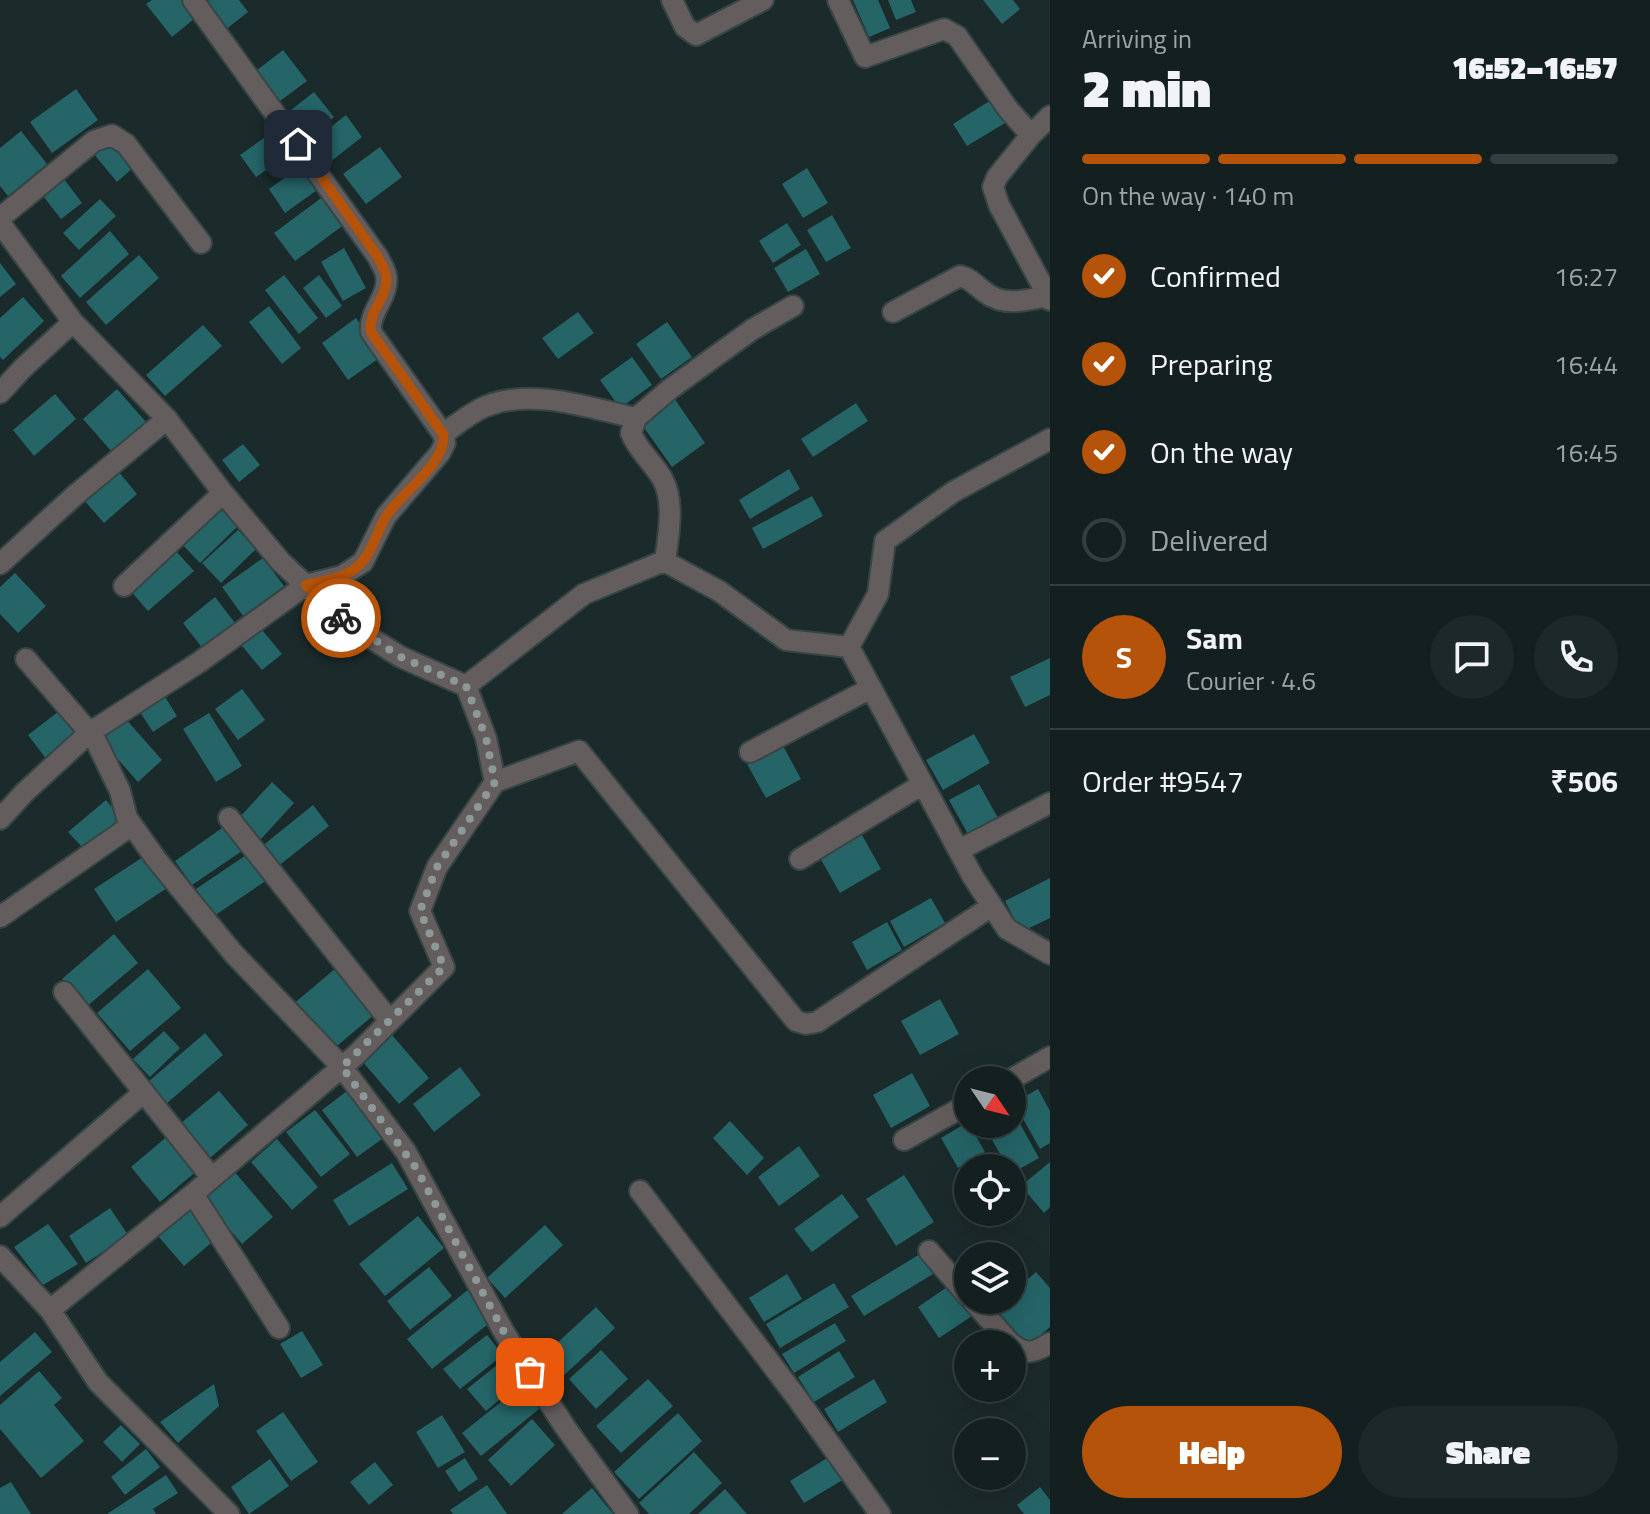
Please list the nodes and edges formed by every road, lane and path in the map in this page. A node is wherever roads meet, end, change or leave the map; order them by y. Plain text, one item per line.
1 (193, 0) edge
2 (672, 0) edge
3 (763, 0) edge
4 (838, 0) edge
5 (1050, 116) edge
6 (1031, 135) junction
7 (0, 221) edge
8 (201, 243) dead end
9 (1049, 298) edge
10 (793, 306) dead end
11 (893, 312) dead end
12 (73, 322) junction
13 (0, 393) edge
14 (636, 418) junction
15 (167, 419) junction
16 (443, 434) junction
17 (1050, 439) edge
18 (223, 493) junction
19 (665, 562) junction
20 (0, 564) edge
21 (306, 585) junction
22 (124, 586) dead end
23 (849, 647) junction
24 (26, 659) dead end
25 (466, 686) junction
26 (871, 688) junction
27 (89, 733) junction
28 (750, 752) dead end
29 (495, 782) junction
30 (923, 784) junction
31 (1050, 803) edge
32 (229, 818) dead end
33 (0, 819) edge
34 (132, 825) junction
35 (959, 850) junction
36 (800, 859) dead end
37 (992, 906) junction
38 (0, 917) edge
39 (1050, 954) edge
40 (64, 992) dead end
41 (390, 1021) junction
42 (1050, 1057) edge
43 (342, 1067) junction
44 (1026, 1071) edge
45 (144, 1092) junction
46 (954, 1112) edge
47 (904, 1140) dead end
48 (212, 1178) junction
49 (640, 1191) dead end
50 (193, 1194) junction
51 (0, 1217) edge
52 (929, 1251) dead end
53 (2, 1263) edge
54 (954, 1280) edge
55 (50, 1310) junction
56 (985, 1314) edge
57 (279, 1328) dead end
58 (999, 1330) edge
59 (1050, 1343) edge
60 (1026, 1352) edge
61 (229, 1514) edge
62 (628, 1514) edge
63 (880, 1514) edge

1 - 16 street
2 - 3 street
4 - 6 street
5 - 6 street
6 - 9 street
7 - 8 street
7 - 12 street
9 - 11 street
10 - 14 street
12 - 13 street
12 - 15 street
14 - 16 street
14 - 19 street
15 - 18 street
15 - 20 street
16 - 21 street
17 - 23 street
18 - 21 street
18 - 22 street
19 - 23 street
19 - 25 street
21 - 25 street
21 - 27 street
23 - 26 street
24 - 27 street
25 - 29 street
26 - 28 street
26 - 30 street
27 - 33 street
27 - 34 street
29 - 37 street
29 - 41 street
30 - 35 street
30 - 36 street
31 - 35 street
32 - 41 street
34 - 38 street
34 - 43 street
35 - 37 street
37 - 39 street
40 - 45 street
41 - 43 street
42 - 44 street
43 - 48 street
43 - 62 street
45 - 48 street
45 - 51 street
46 - 47 street
48 - 50 street
49 - 63 street
50 - 55 street
50 - 57 street
52 - 54 street
53 - 55 street
55 - 61 street
56 - 58 street
59 - 60 street

